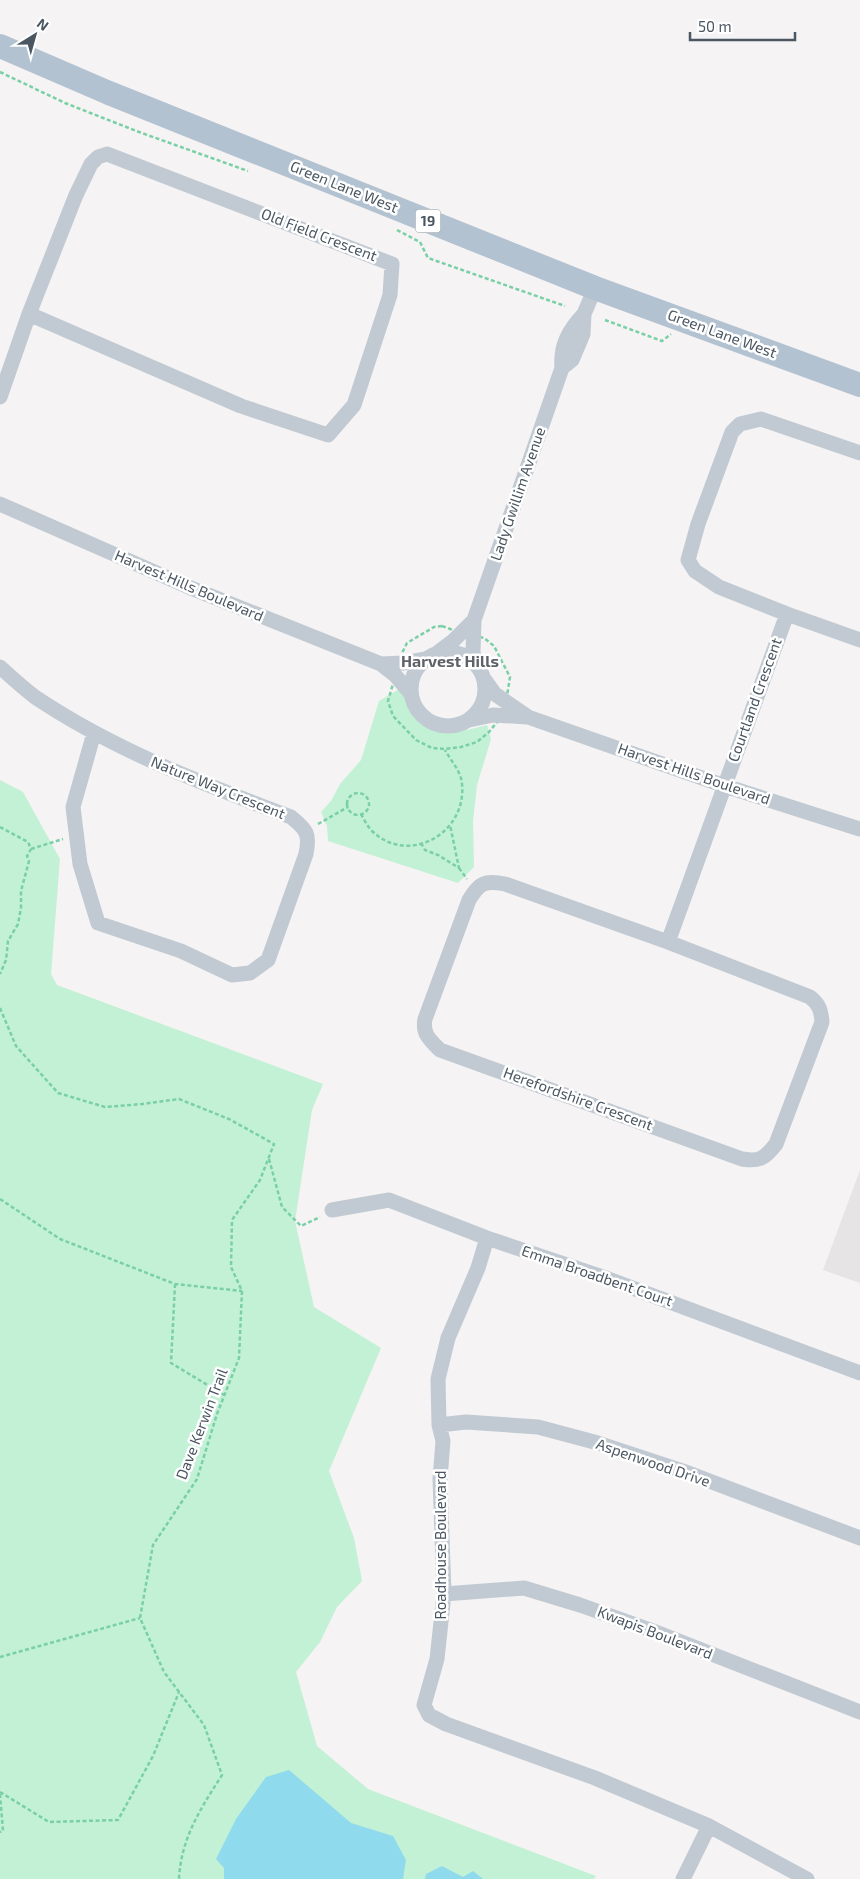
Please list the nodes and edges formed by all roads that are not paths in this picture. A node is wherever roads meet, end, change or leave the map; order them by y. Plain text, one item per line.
1 (0, 46) edge
2 (594, 288) junction
3 (29, 314) junction
4 (860, 385) edge
5 (0, 397) edge
6 (860, 454) edge
7 (0, 504) edge
8 (787, 614) junction
9 (467, 634) junction
10 (860, 640) edge
11 (431, 656) junction
12 (0, 667) edge
13 (398, 669) junction
14 (482, 674) junction
15 (411, 694) junction
16 (504, 709) junction
17 (469, 720) junction
18 (94, 733) junction
19 (725, 786) junction
20 (860, 829) edge
21 (668, 942) junction
22 (332, 1210) road end
23 (487, 1238) junction
24 (860, 1373) edge
25 (439, 1425) junction
26 (860, 1538) edge
27 (444, 1594) junction
28 (860, 1712) edge
29 (709, 1826) junction
30 (683, 1879) edge
31 (807, 1879) edge

1 - 2 main road, Green Lane West / 19
2 - 4 main road, Green Lane West / 19
2 - 9 street, Lady Gwillim Avenue
3 - 3 street, Old Field Crescent
3 - 5 street, Old Field Crescent
6 - 8 street
7 - 13 street, Harvest Hills Boulevard
8 - 10 street
8 - 19 street, Courtland Crescent
9 - 11 street, Lady Gwillim Avenue
9 - 14 street
11 - 13 street
11 - 14 street
11 - 15 street
12 - 18 street, Nature Way Crescent
13 - 15 street, Harvest Hills Boulevard
14 - 16 street, Harvest Hills Boulevard
14 - 17 street
15 - 17 street
16 - 17 street
16 - 19 street, Harvest Hills Boulevard
18 - 18 street, Nature Way Crescent
19 - 20 street, Harvest Hills Boulevard
19 - 21 street
21 - 21 street, Herefordshire Crescent
22 - 23 street, Emma Broadbent Court
23 - 24 street, Emma Broadbent Court
23 - 25 street, Roadhouse Boulevard
25 - 26 street, Aspenwood Drive
25 - 27 street, Roadhouse Boulevard
27 - 28 street, Kwapis Boulevard
27 - 29 street, Roadhouse Boulevard
29 - 30 street
29 - 31 street, Roadhouse Boulevard

